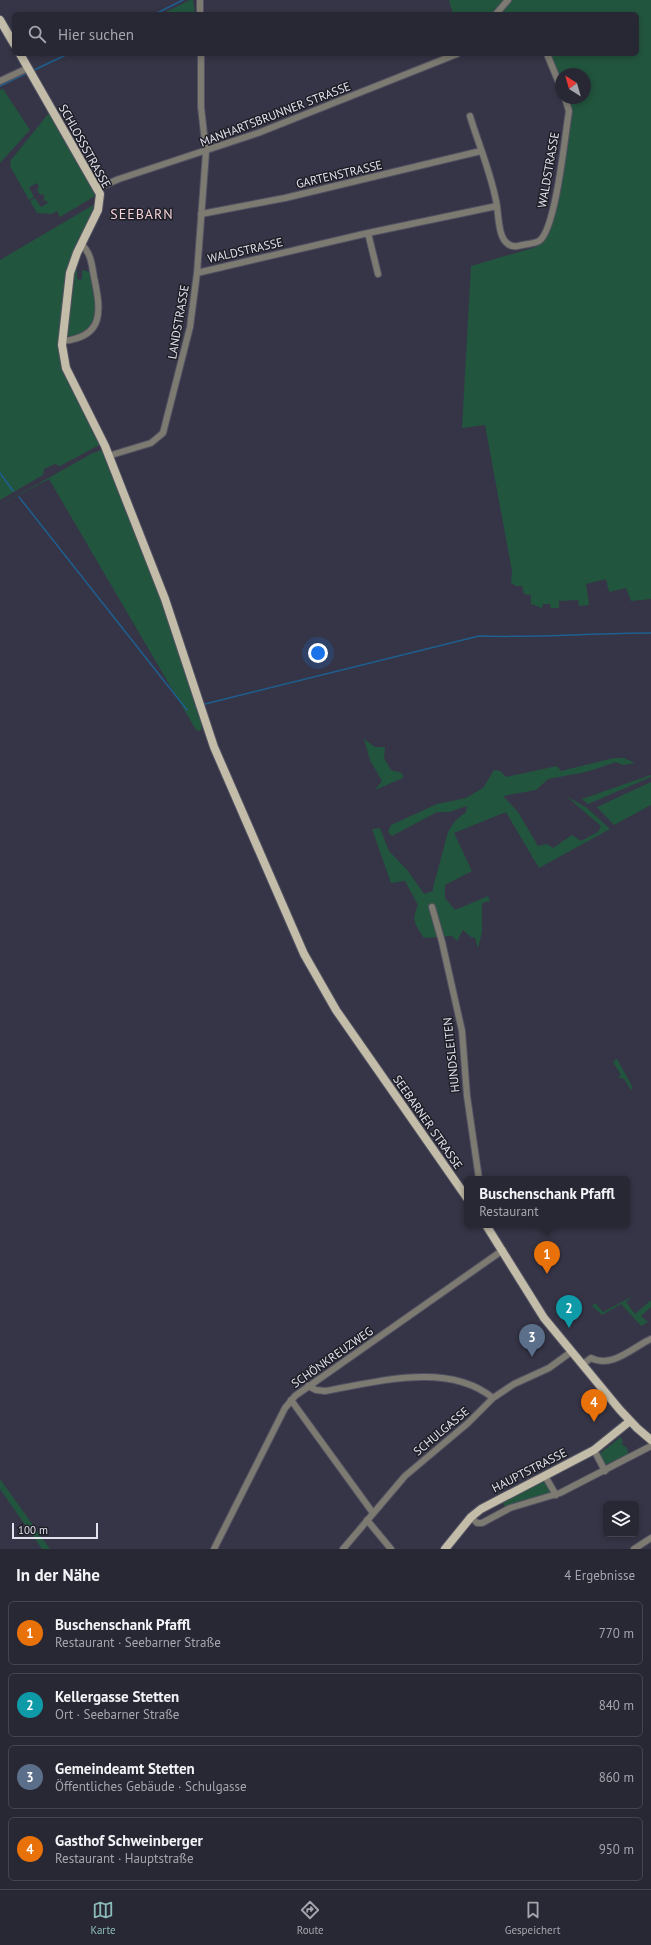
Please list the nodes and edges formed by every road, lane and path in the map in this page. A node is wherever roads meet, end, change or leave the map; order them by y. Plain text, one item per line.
1 (200, 0) edge
2 (508, 0) edge
3 (200, 12) edge
4 (498, 12) edge
5 (0, 20) edge
6 (12, 41) edge
7 (21, 56) edge
8 (201, 56) edge
9 (452, 56) edge
10 (548, 56) edge
11 (30, 71) junction
12 (555, 73) edge
13 (0, 81) edge
14 (567, 104) edge
15 (470, 116) dead end
16 (206, 152) junction
17 (481, 152) junction
18 (98, 188) junction
19 (497, 206) junction
20 (201, 214) junction
21 (368, 233) junction
22 (81, 244) junction
23 (198, 273) junction
24 (378, 274) dead end
25 (63, 341) junction
26 (108, 456) junction
27 (432, 906) dead end
28 (479, 1176) edge
29 (464, 1194) edge
30 (488, 1228) edge
31 (503, 1250) junction
32 (651, 1339) edge
33 (571, 1352) junction
34 (582, 1365) junction
35 (308, 1386) junction
36 (493, 1398) junction
37 (291, 1400) junction
38 (630, 1421) junction
39 (651, 1440) edge
40 (651, 1446) edge
41 (594, 1450) junction
42 (605, 1471) junction
43 (545, 1476) junction
44 (556, 1495) junction
45 (373, 1513) junction
46 (471, 1517) junction
47 (366, 1520) junction
48 (651, 1538) edge
49 (214, 1549) edge
50 (343, 1549) edge
51 (391, 1549) edge
52 (445, 1549) edge
53 (634, 1549) edge

1 - 3 street
2 - 4 street
5 - 6 main road
7 - 11 main road, SCHLOSSSTRASSE
8 - 16 street, LANDSTRASSE
9 - 16 street, MANHARTSBRUNNER STRASSE
10 - 12 street
11 - 13 street
11 - 18 main road, SCHLOSSSTRASSE
14 - 19 street, WALDSTRASSE
15 - 17 street, WALDSTRASSE
16 - 18 street, MANHARTSBRUNNER STRASSE
16 - 20 street, LANDSTRASSE
17 - 19 street, WALDSTRASSE
17 - 20 street, GARTENSTRASSE
18 - 22 main road, SCHLOSSSTRASSE
19 - 21 street, WALDSTRASSE
20 - 23 street, LANDSTRASSE
21 - 23 street, WALDSTRASSE
21 - 24 street
22 - 25 main road, SCHLOSSSTRASSE
22 - 25 street
23 - 26 street, LANDSTRASSE
25 - 26 main road, SCHLOSSSTRASSE
26 - 29 main road, SEEBARNER STRASSE
27 - 28 street, HUNDSLEITEN
30 - 31 main road
31 - 33 main road
31 - 35 street, SCHÖNKREUZWEG
32 - 34 street
33 - 34 main road
33 - 36 street, SCHULGASSE
34 - 38 main road
35 - 36 street
35 - 37 street, SCHÖNKREUZWEG
36 - 45 street, SCHULGASSE
37 - 45 street
37 - 49 street, SCHÖNKREUZWEG
38 - 39 main road
38 - 41 main road, HAUPTSTRASSE
40 - 42 street
41 - 42 street
41 - 43 main road, HAUPTSTRASSE
42 - 44 street
43 - 44 street
43 - 46 main road, HAUPTSTRASSE
44 - 46 street
45 - 47 street, SCHULGASSE
46 - 52 main road, HAUPTSTRASSE
47 - 50 street, SCHULGASSE
47 - 51 street
48 - 53 street

